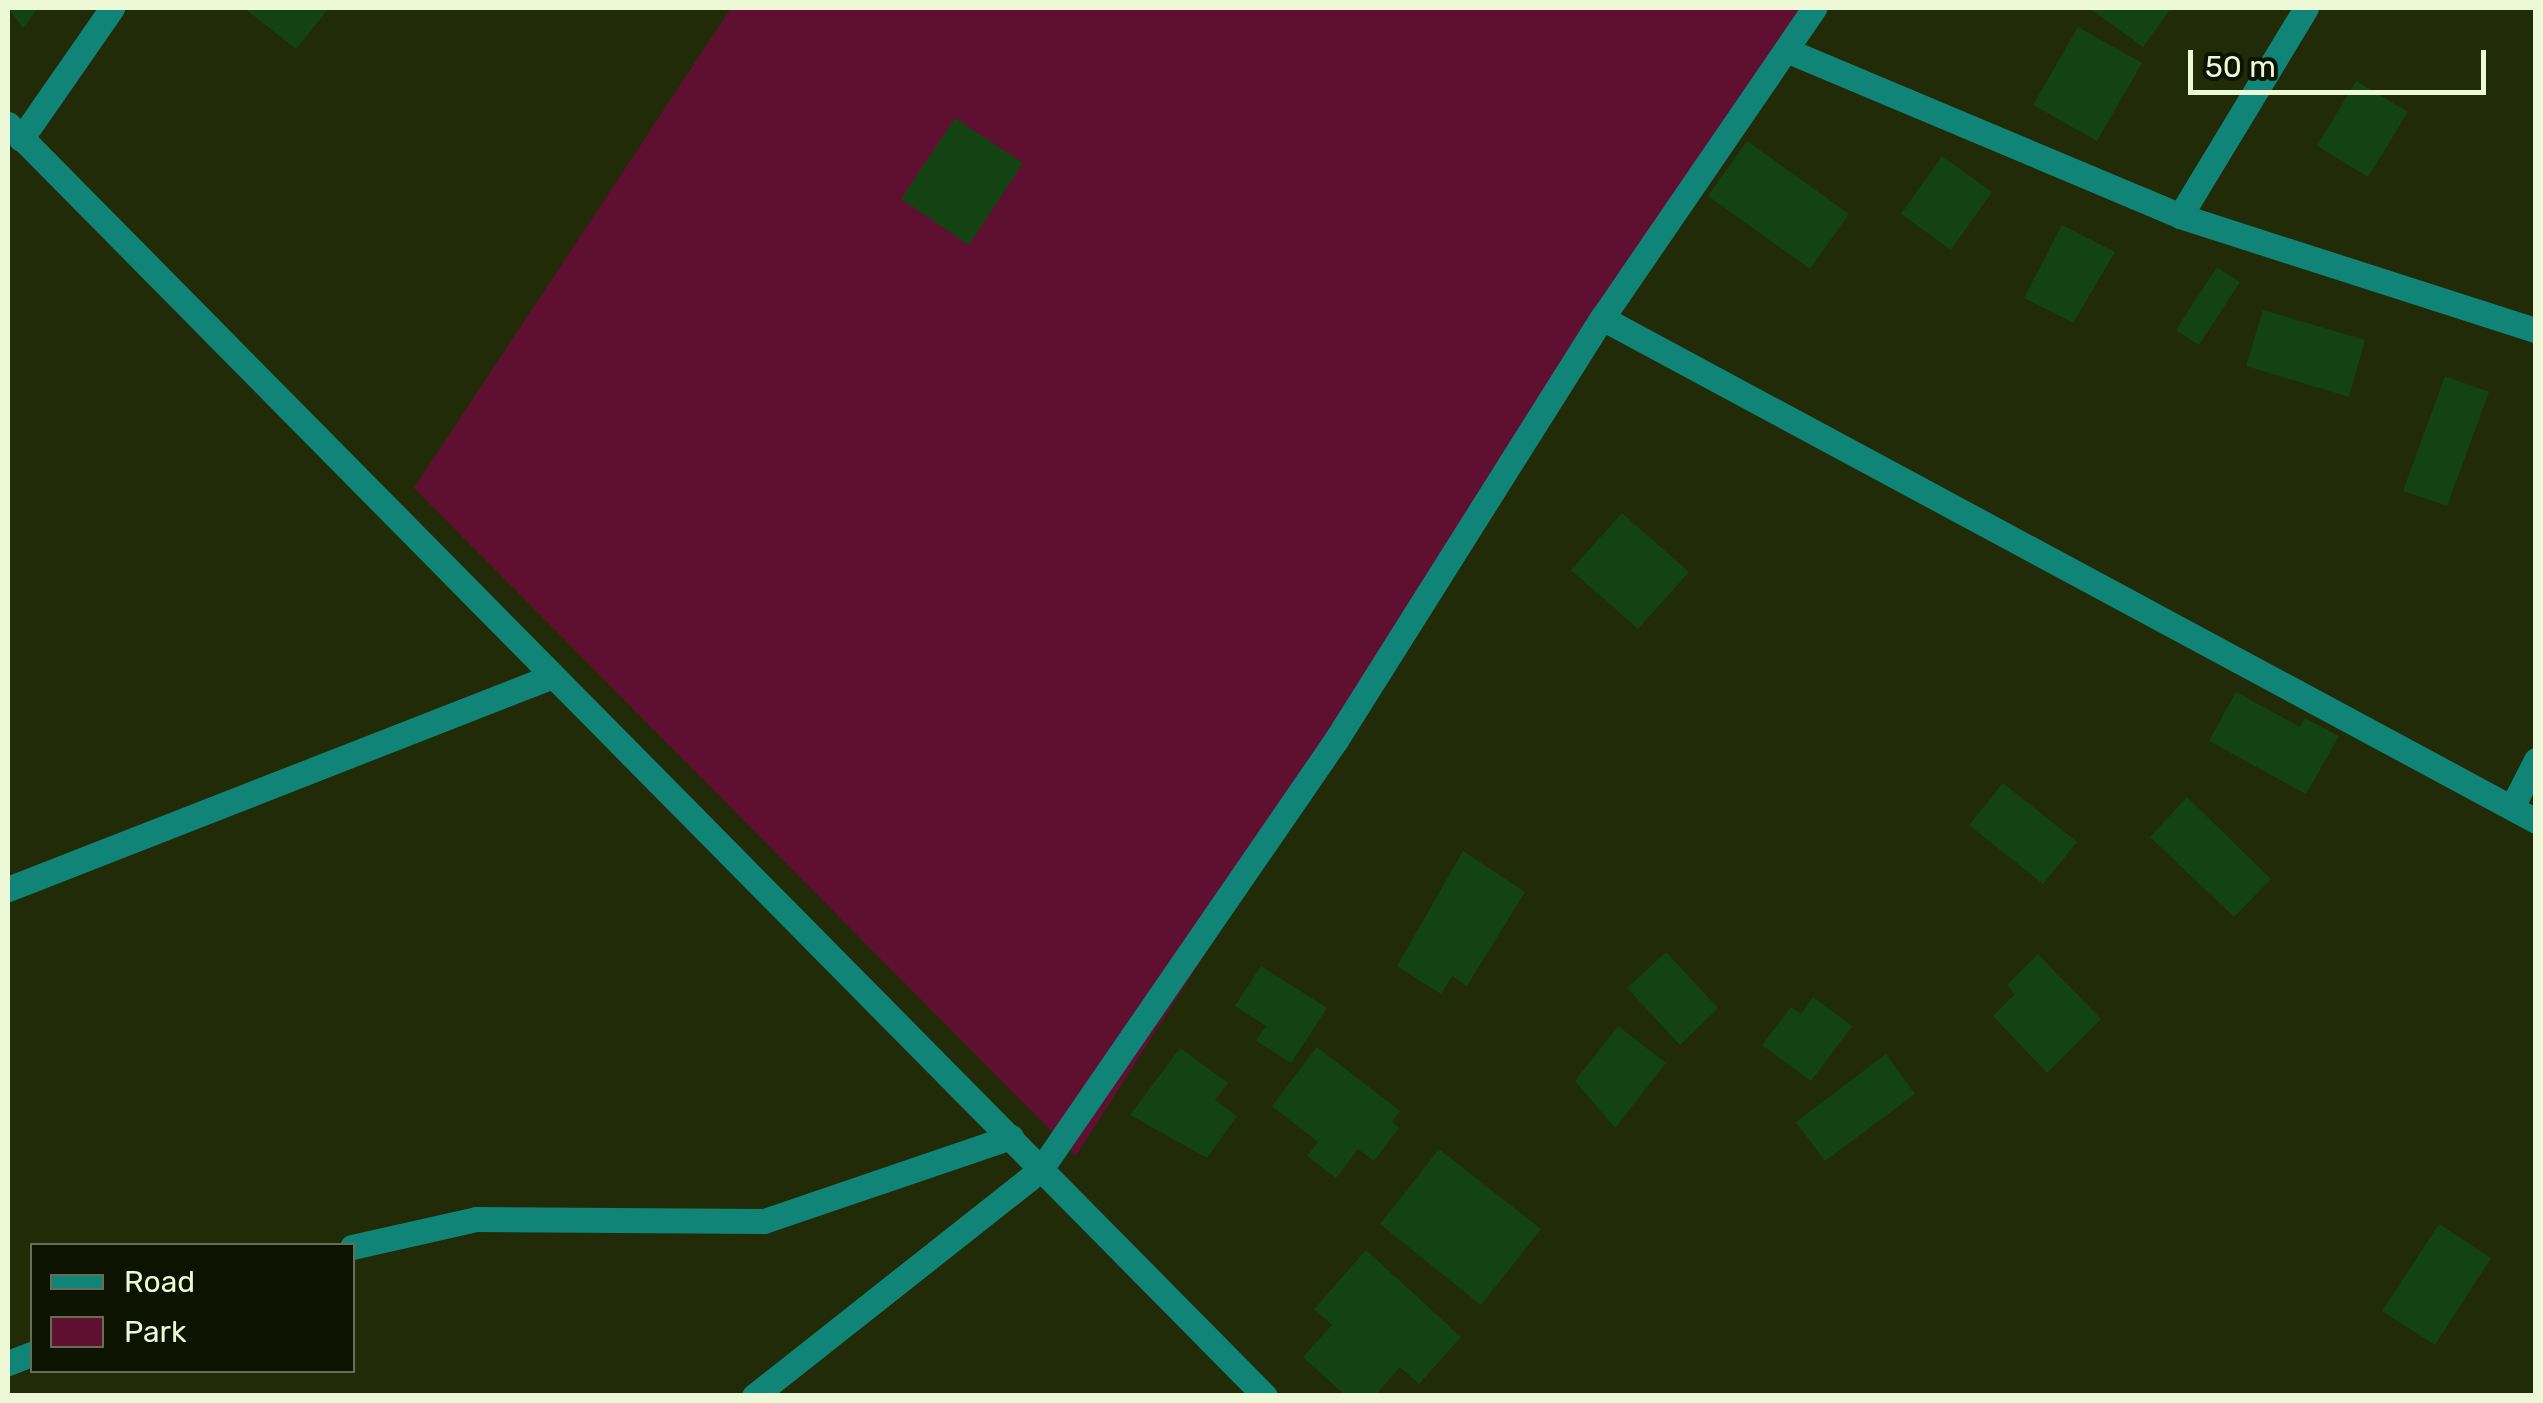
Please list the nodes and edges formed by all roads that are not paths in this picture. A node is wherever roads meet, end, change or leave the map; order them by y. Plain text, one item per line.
1 (112, 8) edge
2 (1814, 8) edge
3 (2306, 8) edge
4 (1786, 50) junction
5 (14, 132) edge
6 (2180, 216) junction
7 (1602, 318) junction
8 (2536, 330) edge
9 (550, 677) junction
10 (2536, 760) edge
11 (2512, 807) junction
12 (2536, 821) edge
13 (8, 889) edge
14 (1011, 1137) junction
15 (1041, 1169) junction
16 (355, 1246) edge
17 (754, 1396) edge
18 (1265, 1396) edge

1 - 5 street
2 - 4 street
3 - 6 street
4 - 6 street
4 - 7 street
5 - 9 street
6 - 8 street
7 - 11 street
7 - 15 street
9 - 13 street
9 - 14 street
10 - 11 street
11 - 12 street
14 - 15 street
14 - 16 street
15 - 17 street
15 - 18 street

